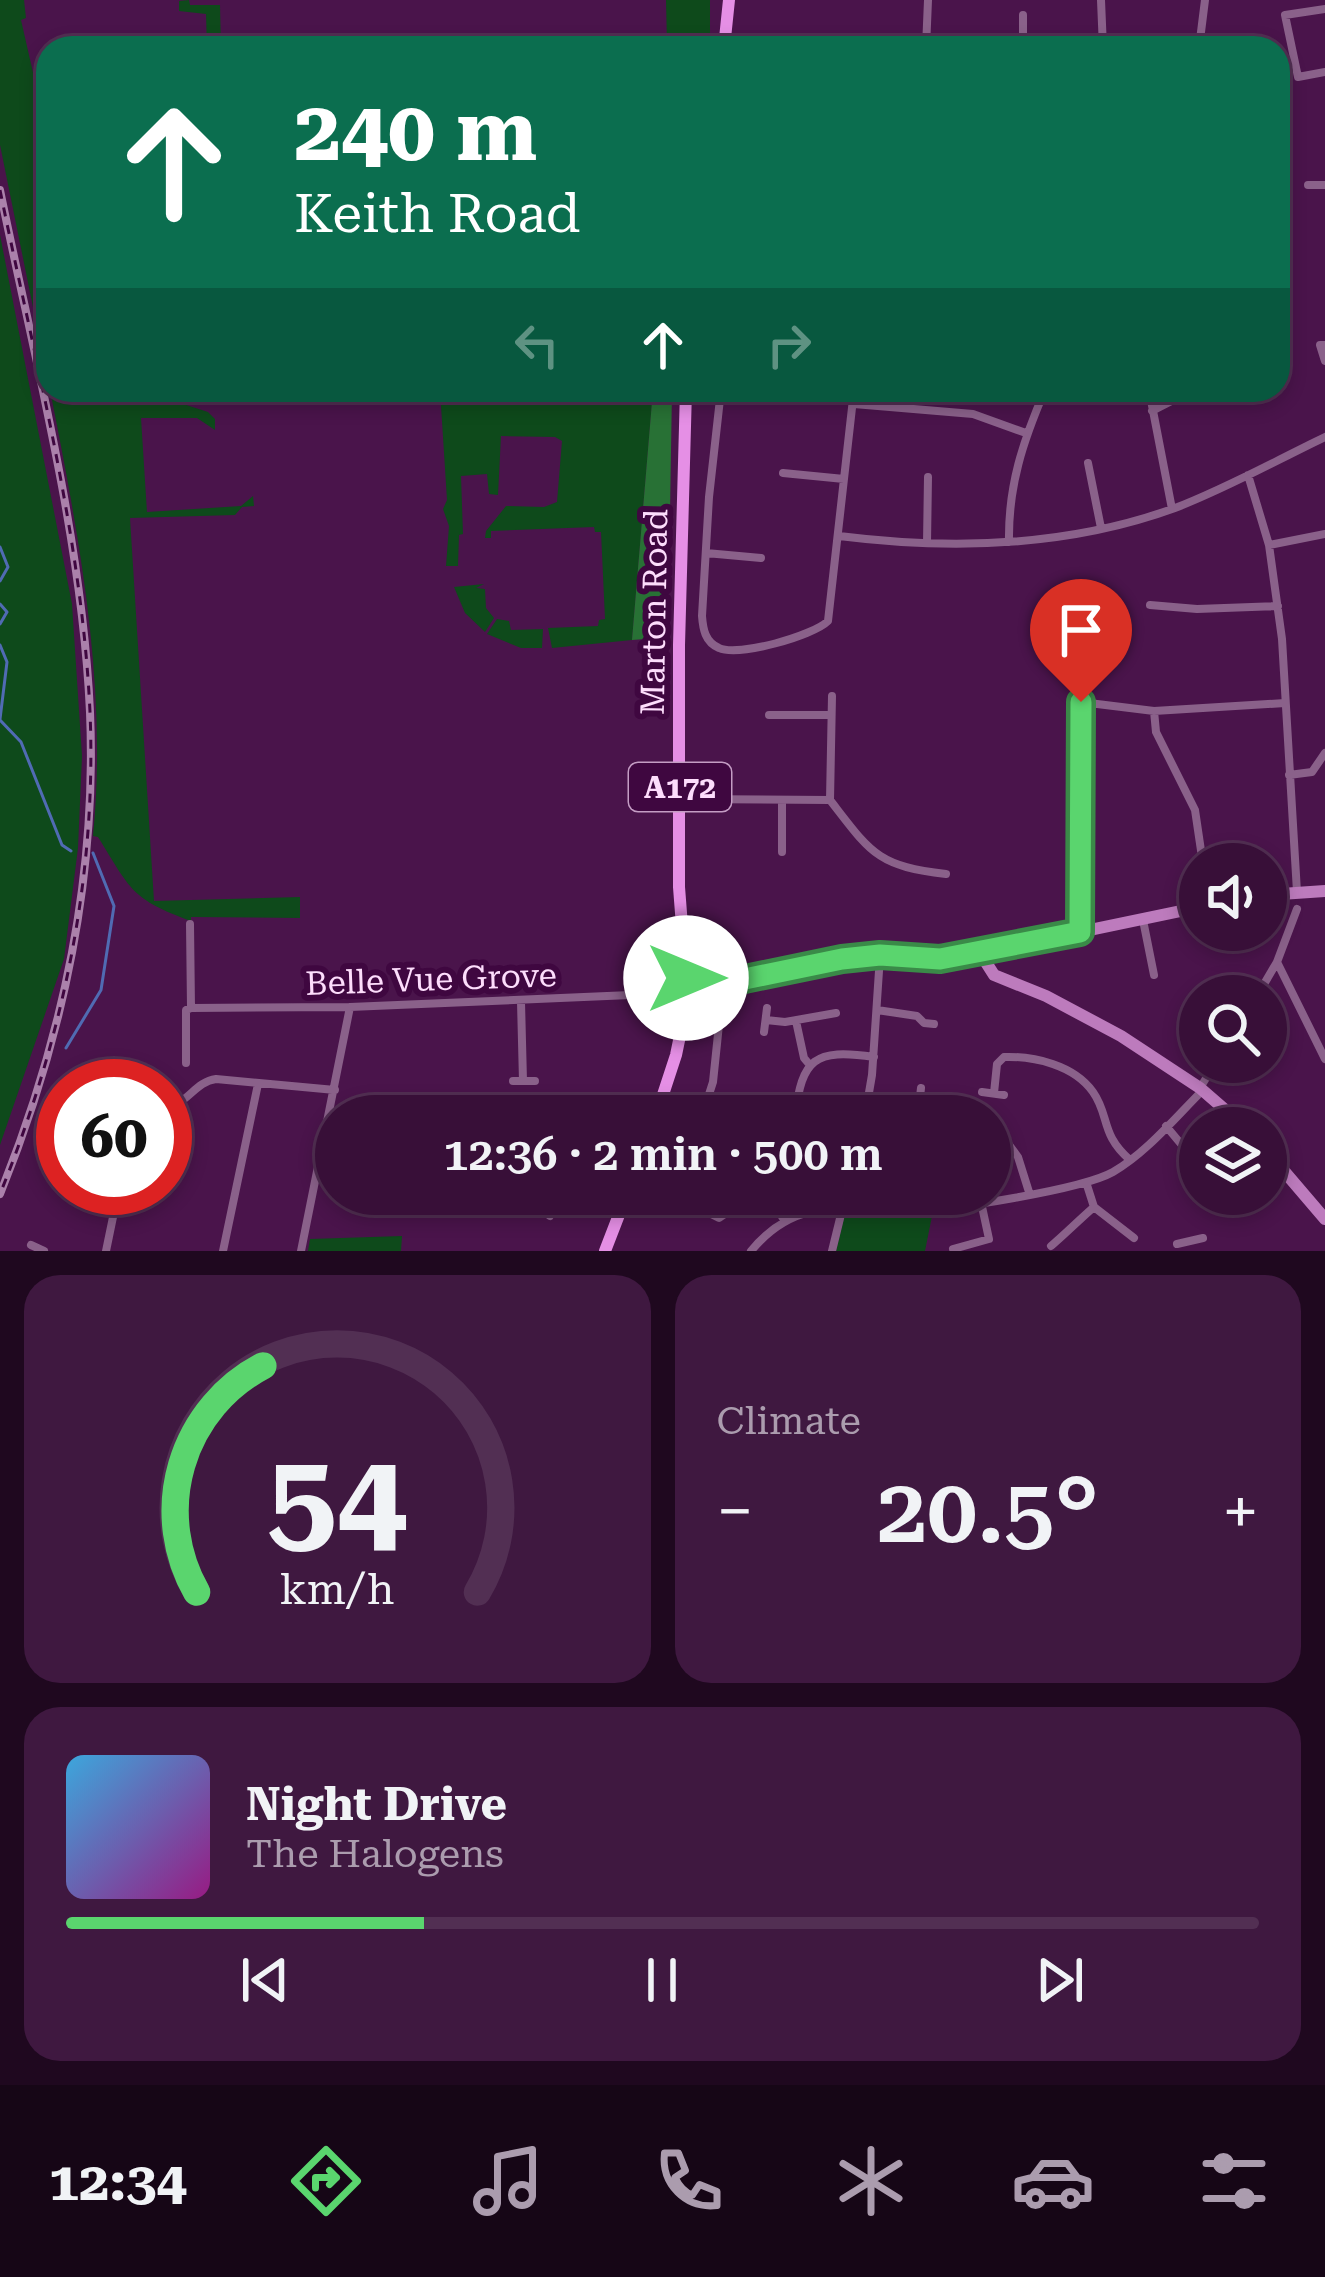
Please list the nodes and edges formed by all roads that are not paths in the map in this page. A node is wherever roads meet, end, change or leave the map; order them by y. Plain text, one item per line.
1 (729, 0) edge
2 (928, 0) edge
3 (1101, 0) edge
4 (1204, 0) edge
5 (1325, 9) edge
6 (1023, 15) dead end
7 (725, 36) edge
8 (926, 36) edge
9 (1023, 36) edge
10 (1102, 36) edge
11 (1200, 36) edge
12 (1325, 72) edge
13 (1308, 185) dead end
14 (1325, 185) edge
15 (1325, 344) edge
16 (1325, 362) edge
17 (686, 402) edge
18 (720, 402) edge
19 (1040, 402) edge
20 (1151, 402) edge
21 (1169, 402) edge
22 (854, 404) joint
23 (1152, 411) junction
24 (1026, 434) junction
25 (1325, 437) edge
26 (1088, 463) dead end
27 (783, 473) dead end
28 (1248, 475) junction
29 (928, 477) dead end
30 (844, 478) junction
31 (1172, 509) junction
32 (1101, 528) junction
33 (1325, 534) edge
34 (839, 536) junction
35 (1009, 542) junction
36 (927, 543) junction
37 (1269, 545) junction
38 (706, 554) junction
39 (760, 558) dead end
40 (1150, 604) dead end
41 (1278, 605) junction
42 (832, 696) dead end
43 (1286, 703) junction
44 (1154, 711) junction
45 (769, 715) dead end
46 (830, 715) junction
47 (1325, 753) edge
48 (1289, 775) junction
49 (680, 799) junction
50 (782, 800) junction
51 (830, 800) junction
52 (1200, 843) edge
53 (782, 852) dead end
54 (946, 874) dead end
55 (1325, 891) edge
56 (1297, 892) junction
57 (1287, 893) edge
58 (1297, 909) dead end
59 (1179, 911) edge
60 (1143, 918) junction
61 (190, 924) dead end
62 (1080, 932) junction
63 (980, 953) junction
64 (880, 955) junction
65 (1277, 962) junction
66 (1154, 975) dead end
67 (1269, 975) edge
68 (686, 978) junction
69 (701, 988) junction
70 (682, 998) junction
71 (521, 1001) junction
72 (921, 1002) dead end
73 (819, 1004) dead end
74 (350, 1007) junction
75 (767, 1008) dead end
76 (189, 1009) junction
77 (877, 1010) junction
78 (836, 1013) dead end
79 (720, 1015) dead end
80 (821, 1016) junction
81 (917, 1016) junction
82 (766, 1020) junction
83 (796, 1020) junction
84 (934, 1024) dead end
85 (764, 1032) dead end
86 (718, 1038) junction
87 (733, 1040) dead end
88 (874, 1057) junction
89 (186, 1059) edge
90 (1325, 1059) edge
91 (809, 1064) junction
92 (536, 1081) dead end
93 (1205, 1083) edge
94 (258, 1084) junction
95 (921, 1088) dead end
96 (1202, 1089) junction
97 (335, 1090) junction
98 (982, 1092) dead end
99 (192, 1094) edge
100 (334, 1095) edge
101 (663, 1095) edge
102 (708, 1095) edge
103 (798, 1095) edge
104 (870, 1095) edge
105 (920, 1095) edge
106 (1222, 1107) edge
107 (1166, 1126) junction
108 (1179, 1142) edge
109 (1011, 1148) edge
110 (1130, 1160) junction
111 (1287, 1175) edge
112 (1086, 1182) junction
113 (315, 1185) edge
114 (1029, 1192) junction
115 (1011, 1196) edge
116 (744, 1199) joint
117 (1094, 1207) junction
118 (114, 1215) edge
119 (619, 1215) edge
120 (781, 1215) edge
121 (796, 1215) edge
122 (841, 1215) edge
123 (984, 1215) edge
124 (1325, 1219) edge
125 (784, 1220) junction
126 (1134, 1238) dead end
127 (1203, 1238) dead end
128 (1177, 1244) dead end
129 (32, 1245) dead end
130 (1051, 1246) dead end
131 (1191, 1246) edge
132 (48, 1248) edge
133 (953, 1249) edge
134 (106, 1251) edge
135 (223, 1251) edge
136 (301, 1251) edge
137 (604, 1251) edge
138 (751, 1251) edge
139 (832, 1251) edge

1 - 7 main road
2 - 8 street
3 - 10 street
4 - 11 street
5 - 12 street
6 - 9 street
13 - 14 street
15 - 16 street
17 - 49 main road, Marton Road / A172
18 - 38 street
19 - 24 street
20 - 23 street
21 - 23 street
22 - 24 street
22 - 30 street
23 - 31 street
24 - 35 street
25 - 28 street
26 - 32 street
27 - 30 street
28 - 31 street
28 - 37 street
29 - 36 street
30 - 34 street
31 - 32 street
32 - 35 street
33 - 37 street
34 - 36 street
34 - 38 street
35 - 36 street
37 - 41 street
38 - 39 street
40 - 41 street
41 - 43 street
42 - 46 street
43 - 44 street
43 - 48 street
44 - 52 street
44 - 62 street
45 - 46 street
46 - 51 street
47 - 48 street
48 - 56 street
49 - 50 street
49 - 68 main road, Marton Road / A172
50 - 51 street
50 - 53 street
51 - 54 street
55 - 56 street
56 - 57 street
58 - 65 street
59 - 60 street
60 - 62 street
60 - 66 street
61 - 76 street
62 - 63 street
63 - 64 street
63 - 96 street
64 - 69 street
64 - 77 street
65 - 67 street
65 - 90 street
68 - 69 main road
68 - 70 main road
69 - 70 main road
70 - 71 street, Belle Vue Grove
70 - 101 main road
71 - 74 street, Belle Vue Grove
71 - 92 street
72 - 81 street
73 - 80 street
74 - 76 street, Belle Vue Grove
74 - 97 street
75 - 82 street
76 - 89 street
77 - 81 street
77 - 88 street
78 - 80 street
79 - 86 street
80 - 83 street
81 - 84 street
82 - 83 street
82 - 85 street
83 - 91 street
86 - 87 street
86 - 102 street
88 - 91 street
88 - 104 street
91 - 103 street
93 - 96 street
94 - 97 street
94 - 99 street
94 - 135 street
95 - 105 street
96 - 106 street
96 - 107 street
97 - 100 street
98 - 110 street
107 - 108 street
107 - 110 street
109 - 114 street
110 - 112 street
111 - 124 street
112 - 114 street
112 - 117 street
113 - 136 street
114 - 115 street
116 - 116 street
117 - 126 street
117 - 130 street
118 - 134 street
119 - 137 main road
120 - 125 street
121 - 125 street
122 - 139 street
123 - 133 street
125 - 138 street
127 - 131 street
128 - 131 street
129 - 132 street

